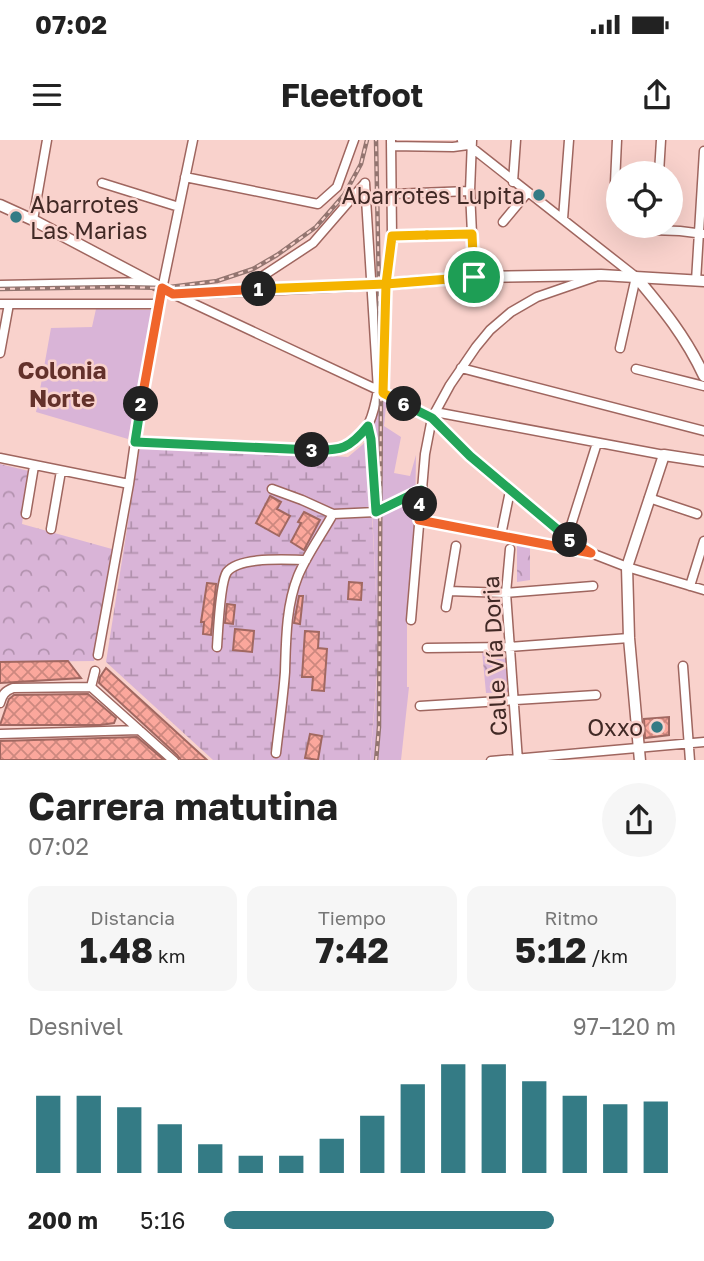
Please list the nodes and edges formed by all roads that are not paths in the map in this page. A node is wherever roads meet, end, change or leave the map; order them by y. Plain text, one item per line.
1 (47, 140) edge
2 (193, 140) edge
3 (354, 140) edge
4 (516, 140) edge
5 (569, 140) edge
6 (617, 140) edge
7 (661, 140) edge
8 (391, 143) edge
9 (468, 143) edge
10 (704, 151) edge
11 (616, 161) edge
12 (660, 161) edge
13 (185, 177) junction
14 (513, 182) junction
15 (102, 183) dead end
16 (703, 186) edge
17 (470, 191) junction
18 (528, 192) junction
19 (391, 194) junction
20 (0, 205) edge
21 (179, 207) junction
22 (563, 219) junction
23 (33, 220) junction
24 (503, 222) dead end
25 (683, 231) edge
26 (472, 234) junction
27 (702, 234) edge
28 (392, 236) junction
29 (601, 275) junction
30 (474, 277) junction
31 (636, 277) junction
32 (700, 281) edge
33 (150, 282) junction
34 (371, 284) junction
35 (386, 284) junction
36 (0, 285) edge
37 (162, 288) junction
38 (243, 289) junction
39 (173, 294) junction
40 (5, 304) edge
41 (159, 304) junction
42 (620, 348) dead end
43 (0, 353) edge
44 (701, 362) edge
45 (461, 368) junction
46 (636, 369) dead end
47 (704, 376) edge
48 (704, 386) edge
49 (381, 391) junction
50 (434, 415) junction
51 (368, 426) junction
52 (704, 431) edge
53 (135, 442) junction
54 (597, 443) junction
55 (664, 455) junction
56 (0, 458) edge
57 (704, 461) edge
58 (34, 466) junction
59 (61, 471) junction
60 (129, 484) junction
61 (272, 489) dead end
62 (421, 490) junction
63 (510, 491) junction
64 (649, 498) junction
65 (376, 512) junction
66 (26, 514) dead end
67 (332, 514) junction
68 (697, 514) dead end
69 (419, 520) junction
70 (51, 529) dead end
71 (501, 535) junction
72 (567, 538) junction
73 (704, 541) edge
74 (456, 546) dead end
75 (558, 547) junction
76 (510, 549) dead end
77 (591, 553) junction
78 (306, 560) junction
79 (626, 567) junction
80 (593, 586) dead end
81 (691, 586) junction
82 (704, 590) edge
83 (449, 591) junction
84 (506, 593) junction
85 (446, 607) dead end
86 (411, 620) dead end
87 (629, 638) junction
88 (217, 647) dead end
89 (509, 647) junction
90 (428, 648) dead end
91 (98, 655) dead end
92 (683, 666) dead end
93 (94, 671) dead end
94 (91, 687) junction
95 (596, 695) dead end
96 (514, 700) junction
97 (0, 703) edge
98 (420, 705) dead end
99 (139, 730) junction
100 (0, 734) edge
101 (704, 742) edge
102 (688, 743) junction
103 (639, 746) junction
104 (276, 753) dead end
105 (518, 759) edge
106 (173, 760) edge
107 (640, 760) edge
108 (690, 760) edge

1 - 23 street
2 - 13 street
3 - 13 street
4 - 14 street
5 - 22 street
6 - 11 street
7 - 12 street
8 - 9 street
8 - 19 street
9 - 14 street
9 - 17 street
10 - 16 street
13 - 21 street
14 - 18 street
15 - 21 street
16 - 27 street
17 - 19 street
17 - 26 street
18 - 22 street
18 - 24 street
19 - 28 street
20 - 23 main road
21 - 37 street
22 - 31 street
23 - 33 main road
25 - 27 street
26 - 28 street
26 - 30 street
27 - 32 street
28 - 35 street
29 - 30 main road
29 - 31 main road
29 - 45 street
30 - 35 main road
31 - 32 main road
31 - 42 street
31 - 44 main road
33 - 36 street
33 - 37 main road
34 - 35 main road
34 - 38 main road
34 - 38 street
34 - 49 street
35 - 49 street
37 - 39 main road
37 - 41 street
38 - 39 main road
39 - 49 street
40 - 41 street
40 - 43 street
41 - 53 street
44 - 47 main road
45 - 50 street
45 - 52 street
46 - 48 street
49 - 50 street
49 - 51 street
50 - 54 street
50 - 62 street
50 - 63 street
51 - 53 street
51 - 65 street
53 - 60 street
54 - 55 street
54 - 72 street
55 - 57 main road
55 - 64 main road
56 - 58 street
58 - 59 street
58 - 66 street
59 - 60 street
59 - 70 street
60 - 91 street
61 - 67 street
62 - 65 street
62 - 69 street
63 - 71 street
63 - 72 street
64 - 68 street
64 - 79 main road
65 - 67 street
67 - 78 street
69 - 71 street
69 - 86 street
71 - 75 street
72 - 75 street
72 - 77 street
73 - 81 street
74 - 83 street
75 - 77 street
76 - 84 street, Calle Vía Doria
77 - 79 street
78 - 88 street
78 - 104 street
79 - 81 street
79 - 87 main road
80 - 84 street
81 - 82 street
83 - 84 street
83 - 85 street
84 - 89 street, Calle Vía Doria
87 - 89 street
87 - 103 main road
89 - 90 street
89 - 96 street, Calle Vía Doria
92 - 102 street
93 - 94 street
94 - 97 street
94 - 99 street
95 - 96 street
96 - 98 street
96 - 105 street, Calle Vía Doria
99 - 100 street
99 - 106 street
101 - 102 street
102 - 103 street
102 - 108 street
103 - 105 street
103 - 107 main road

